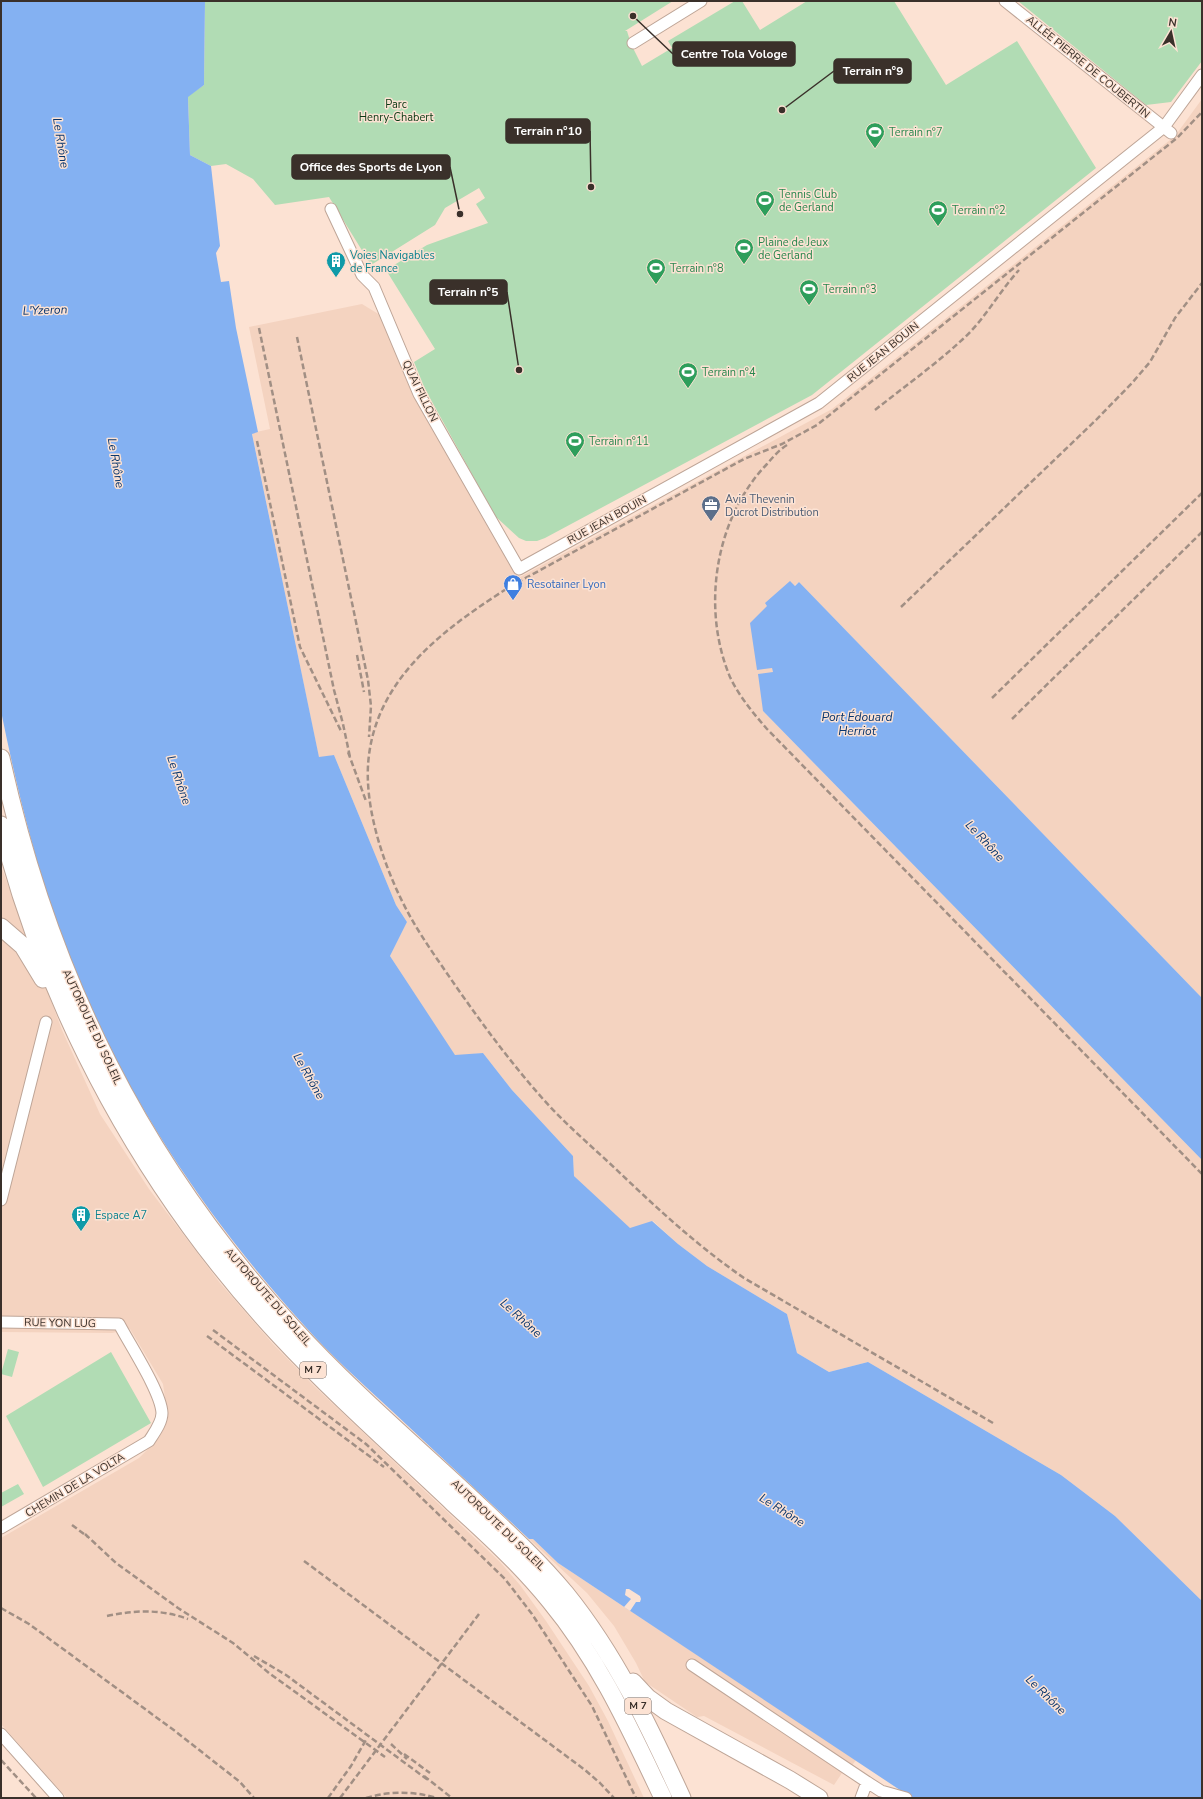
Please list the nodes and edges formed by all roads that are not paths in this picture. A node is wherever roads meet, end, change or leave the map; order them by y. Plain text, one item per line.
1 (701, 1) edge
2 (1005, 1) edge
3 (633, 43) dead end
4 (1202, 75) edge
5 (1167, 130) junction
6 (331, 209) dead end
7 (519, 569) joint
8 (1, 758) edge
9 (1, 825) edge
10 (1, 927) edge
11 (46, 1022) dead end
12 (89, 1059) junction
13 (1, 1200) edge
14 (1, 1322) edge
15 (149, 1441) joint
16 (1, 1528) edge
17 (585, 1620) junction
18 (692, 1665) dead end
19 (1, 1734) edge
20 (646, 1763) junction
21 (867, 1782) junction
22 (58, 1798) edge
23 (658, 1798) edge
24 (663, 1798) edge
25 (682, 1798) edge
26 (818, 1798) edge
27 (861, 1798) edge
28 (906, 1798) edge

1 - 3 street
2 - 5 street, ALLÉE PIERRE DE COUBERTIN
4 - 5 street, RUE JEAN BOUIN
5 - 7 street, RUE JEAN BOUIN
6 - 7 street, QUAI FILLON
8 - 17 highway, AUTOROUTE DU SOLEIL / M 7
9 - 12 highway, AUTOROUTE DU SOLEIL / M 7
10 - 12 highway
11 - 13 street
12 - 20 highway, AUTOROUTE DU SOLEIL / M 7
14 - 15 street, RUE YON LUG
15 - 16 street, CHEMIN DE LA VOLTA
17 - 25 highway, AUTOROUTE DU SOLEIL / M 7
17 - 26 highway
18 - 21 street
19 - 22 street
20 - 23 highway
20 - 24 highway, AUTOROUTE DU SOLEIL / M 7
21 - 27 street
21 - 28 street

